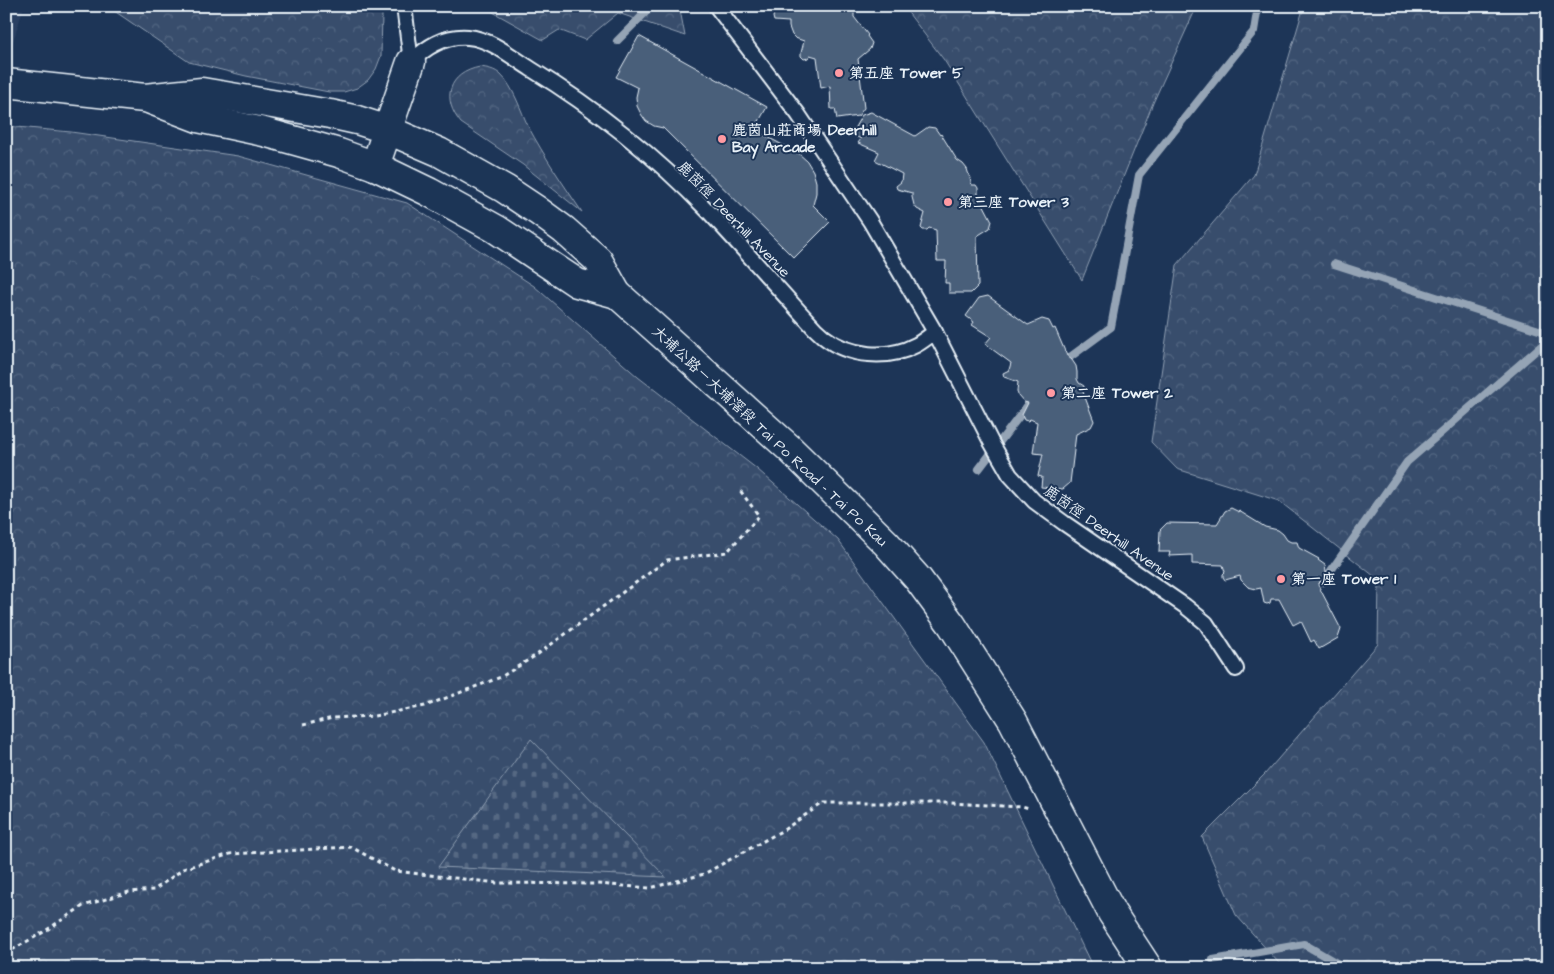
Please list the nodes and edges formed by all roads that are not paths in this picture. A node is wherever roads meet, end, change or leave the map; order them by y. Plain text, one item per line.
1 (404, 6) edge
2 (716, 6) edge
3 (411, 62) junction
4 (6, 83) edge
5 (145, 98) junction
6 (388, 130) junction
7 (375, 166) junction
8 (617, 294) junction
9 (935, 332) junction
10 (1236, 669) dead end
11 (1148, 968) edge

1 - 3 lane
2 - 9 lane, 鹿茵徑 Deerhill Avenue
3 - 6 main road
3 - 9 lane, 鹿茵徑 Deerhill Avenue
4 - 5 main road, 大埔公路－大埔滘段 Tai Po Road – Tai Po Kau
5 - 6 main road, 大埔公路－大埔滘段 Tai Po Road – Tai Po Kau
5 - 7 main road, 大埔公路－大埔滘段 Tai Po Road – Tai Po Kau
6 - 7 main road
6 - 8 main road, 大埔公路－大埔滘段 Tai Po Road – Tai Po Kau
7 - 8 main road, 大埔公路－大埔滘段 Tai Po Road – Tai Po Kau
8 - 11 main road, 大埔公路－大埔滘段 Tai Po Road – Tai Po Kau
9 - 10 lane, 鹿茵徑 Deerhill Avenue

